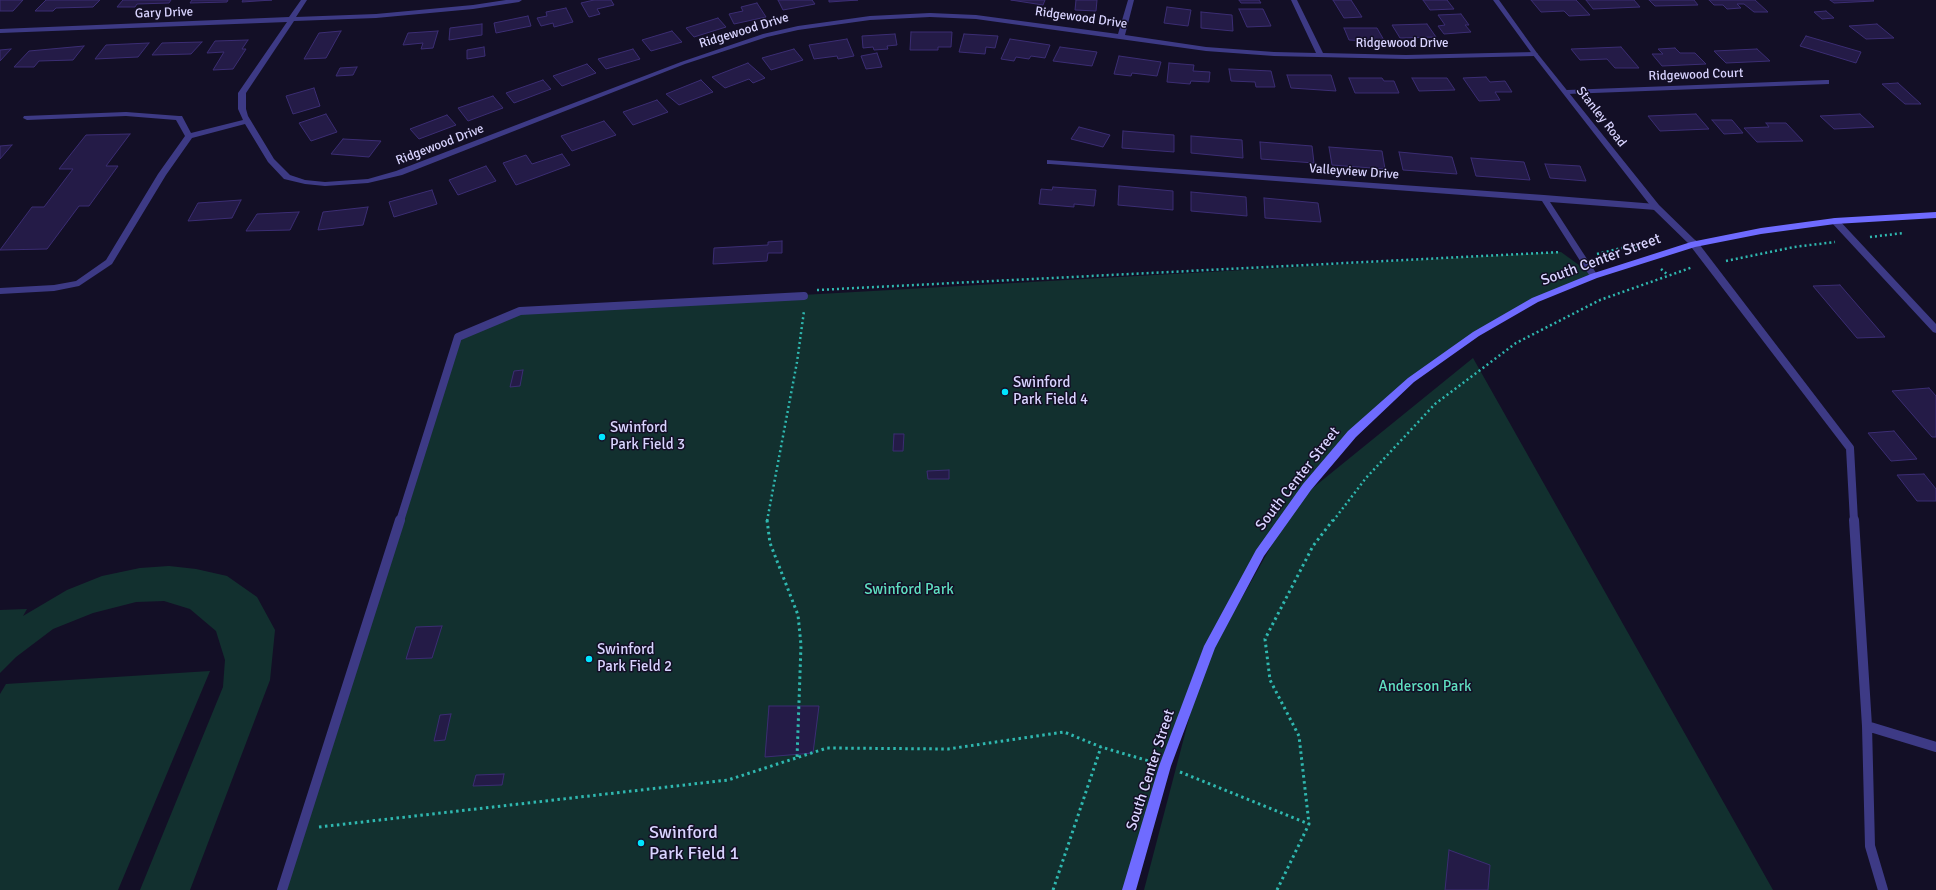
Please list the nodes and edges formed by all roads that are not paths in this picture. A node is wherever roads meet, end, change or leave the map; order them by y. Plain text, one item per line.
1 (304, 0) edge
2 (519, 0) edge
3 (1131, 0) edge
4 (1294, 0) edge
5 (1496, 0) edge
6 (291, 20) junction
7 (0, 31) edge
8 (1121, 36) junction
9 (1535, 54) junction
10 (1320, 55) junction
11 (1826, 82) dead end
12 (1567, 92) junction
13 (27, 118) dead end
14 (247, 121) junction
15 (189, 136) junction
16 (1050, 162) dead end
17 (1544, 198) junction
18 (1656, 207) junction
19 (1936, 215) edge
20 (1835, 221) junction
21 (1694, 244) junction
22 (1594, 276) junction
23 (0, 292) edge
24 (804, 296) road end
25 (1936, 330) edge
26 (1867, 726) junction
27 (1936, 747) edge
28 (282, 890) edge
29 (1129, 890) edge
30 (1883, 890) edge

1 - 6 street, Ridgewood Drive
2 - 6 street, Gary Drive
3 - 8 street
4 - 10 street
5 - 9 street, Stanley Road
6 - 7 street, Gary Drive
6 - 14 street, Ridgewood Drive
8 - 10 street, Ridgewood Drive
8 - 14 street, Ridgewood Drive
9 - 10 street, Ridgewood Drive
9 - 12 street, Stanley Road
11 - 12 street, Ridgewood Court
12 - 18 street, Stanley Road
13 - 15 street
14 - 15 street
15 - 23 street
16 - 17 street, Valleyview Drive
17 - 18 street, Valleyview Drive
17 - 22 street
18 - 21 street, Stanley Road
19 - 20 main road, South Center Street
20 - 21 main road, South Center Street
20 - 25 street
21 - 22 main road, South Center Street
21 - 26 lane
22 - 29 main road, South Center Street
24 - 28 lane
26 - 27 lane
26 - 30 lane

